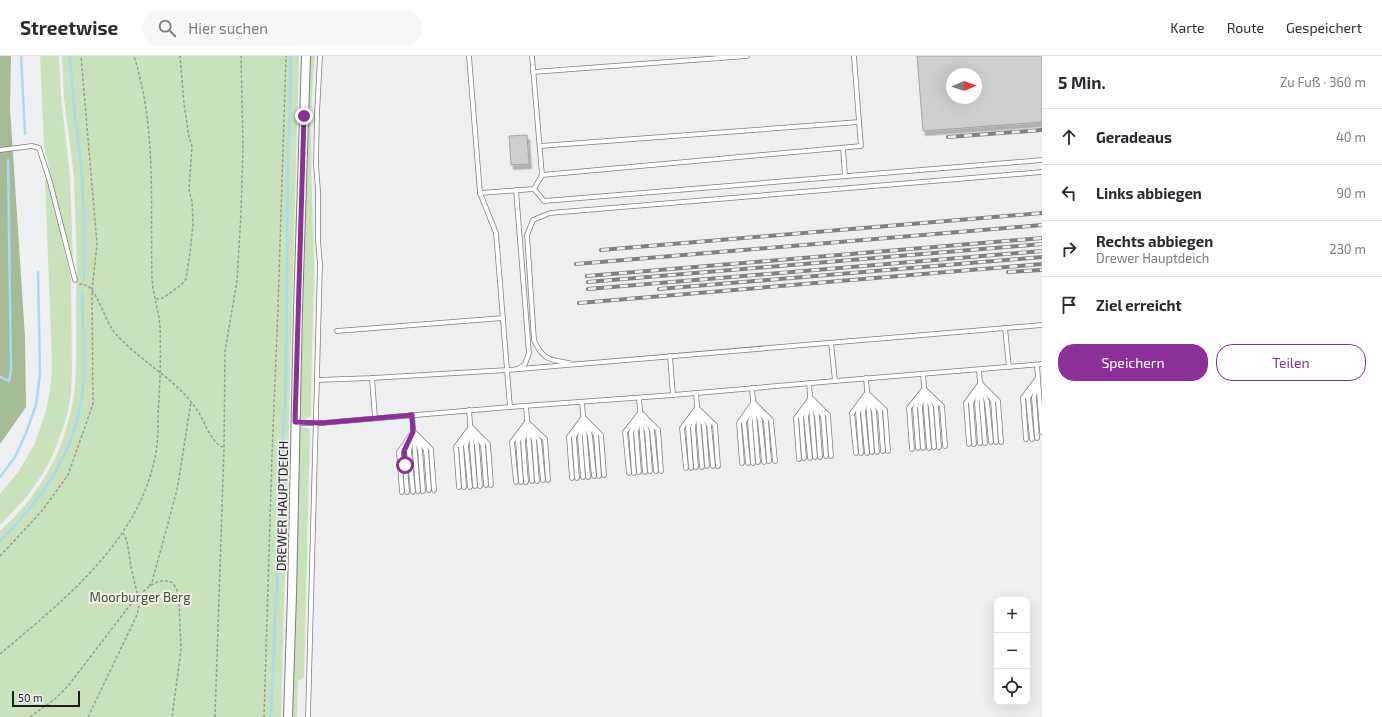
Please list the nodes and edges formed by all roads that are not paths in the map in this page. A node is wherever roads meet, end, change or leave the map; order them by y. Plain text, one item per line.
1 (306, 56) edge
2 (320, 56) edge
3 (469, 56) edge
4 (532, 56) edge
5 (747, 56) edge
6 (854, 56) edge
7 (533, 72) junction
8 (859, 122) junction
9 (540, 146) junction
10 (843, 148) junction
11 (0, 150) edge
12 (1042, 160) edge
13 (1042, 172) edge
14 (542, 175) junction
15 (845, 176) junction
16 (534, 189) junction
17 (516, 190) junction
18 (480, 193) junction
19 (74, 280) road end
20 (503, 318) junction
21 (1042, 325) edge
22 (1005, 328) junction
23 (337, 330) dead end
24 (831, 342) junction
25 (670, 356) junction
26 (578, 364) junction
27 (1042, 364) edge
28 (1037, 365) junction
29 (1009, 367) junction
30 (517, 369) junction
31 (506, 370) junction
32 (979, 370) junction
33 (923, 374) junction
34 (372, 378) junction
35 (866, 378) junction
36 (1038, 379) junction
37 (317, 380) junction
38 (835, 380) junction
39 (809, 383) junction
40 (981, 384) junction
41 (1042, 384) edge
42 (752, 388) junction
43 (924, 389) junction
44 (1042, 390) edge
45 (696, 393) junction
46 (867, 393) junction
47 (673, 395) junction
48 (639, 398) junction
49 (810, 398) junction
50 (582, 402) junction
51 (754, 403) junction
52 (526, 406) junction
53 (510, 407) junction
54 (697, 408) junction
55 (469, 410) junction
56 (640, 413) junction
57 (412, 415) junction
58 (375, 418) junction
59 (583, 418) junction
60 (295, 422) junction
61 (315, 422) junction
62 (527, 422) junction
63 (470, 427) junction
64 (413, 432) junction
65 (1042, 432) edge
66 (1037, 438) dead end
67 (1026, 439) dead end
68 (1032, 439) dead end
69 (991, 442) dead end
70 (996, 442) dead end
71 (1002, 442) dead end
72 (980, 443) dead end
73 (985, 443) dead end
74 (969, 444) dead end
75 (974, 444) dead end
76 (945, 446) dead end
77 (934, 447) dead end
78 (939, 447) dead end
79 (918, 448) dead end
80 (923, 448) dead end
81 (929, 448) dead end
82 (912, 449) dead end
83 (883, 451) dead end
84 (888, 451) dead end
85 (866, 452) dead end
86 (872, 452) dead end
87 (877, 452) dead end
88 (861, 453) dead end
89 (856, 454) dead end
90 (826, 456) dead end
91 (831, 456) dead end
92 (815, 457) dead end
93 (820, 457) dead end
94 (804, 458) dead end
95 (810, 458) dead end
96 (799, 459) dead end
97 (769, 461) dead end
98 (774, 461) dead end
99 (753, 462) dead end
100 (758, 462) dead end
101 (764, 462) dead end
102 (748, 463) dead end
103 (742, 464) dead end
104 (707, 466) dead end
105 (713, 466) dead end
106 (718, 466) dead end
107 (696, 467) dead end
108 (702, 467) dead end
109 (686, 468) dead end
110 (691, 468) dead end
111 (650, 471) dead end
112 (656, 471) dead end
113 (661, 471) dead end
114 (639, 472) dead end
115 (645, 472) dead end
116 (629, 473) dead end
117 (634, 473) dead end
118 (594, 476) dead end
119 (599, 476) dead end
120 (604, 476) dead end
121 (583, 477) dead end
122 (588, 477) dead end
123 (572, 478) dead end
124 (577, 478) dead end
125 (543, 480) dead end
126 (548, 480) dead end
127 (532, 481) dead end
128 (537, 481) dead end
129 (516, 482) dead end
130 (521, 482) dead end
131 (526, 482) dead end
132 (486, 485) dead end
133 (491, 485) dead end
134 (475, 486) dead end
135 (480, 486) dead end
136 (464, 487) dead end
137 (470, 487) dead end
138 (459, 488) dead end
139 (429, 490) dead end
140 (434, 490) dead end
141 (418, 491) dead end
142 (423, 491) dead end
143 (402, 492) dead end
144 (407, 492) dead end
145 (413, 492) dead end
146 (288, 717) edge
147 (308, 717) edge

1 - 60 street, DREWER HAUPTDEICH
2 - 37 lane
3 - 18 lane
4 - 7 lane
5 - 7 lane
6 - 8 lane
7 - 9 lane
8 - 9 lane
8 - 10 lane
9 - 14 lane
10 - 14 lane
10 - 15 lane
11 - 19 lane
12 - 15 lane
13 - 26 lane
14 - 16 lane
15 - 16 lane
16 - 17 lane
17 - 18 lane
17 - 30 lane
18 - 20 lane
20 - 23 lane
20 - 31 lane
21 - 22 lane
22 - 24 lane
22 - 29 lane
24 - 25 lane
24 - 38 lane
25 - 26 lane
25 - 47 lane
26 - 30 lane
27 - 28 lane
28 - 29 lane
28 - 36 lane
29 - 32 lane
30 - 31 lane
31 - 34 lane
31 - 53 lane
32 - 33 lane
32 - 40 lane
33 - 35 lane
33 - 43 lane
34 - 37 lane
34 - 58 lane
35 - 38 lane
35 - 46 lane
36 - 41 lane
36 - 44 lane
36 - 65 lane
36 - 66 lane
36 - 67 lane
36 - 68 lane
37 - 61 lane
38 - 39 lane
39 - 42 lane
39 - 49 lane
40 - 69 lane
40 - 70 lane
40 - 71 lane
40 - 72 lane
40 - 73 lane
40 - 74 lane
40 - 75 lane
42 - 45 lane
42 - 51 lane
43 - 76 lane
43 - 77 lane
43 - 78 lane
43 - 79 lane
43 - 80 lane
43 - 81 lane
43 - 82 lane
45 - 47 lane
45 - 54 lane
46 - 83 lane
46 - 84 lane
46 - 85 lane
46 - 86 lane
46 - 87 lane
46 - 88 lane
46 - 89 lane
47 - 48 lane
48 - 50 lane
48 - 56 lane
49 - 90 lane
49 - 91 lane
49 - 92 lane
49 - 93 lane
49 - 94 lane
49 - 95 lane
49 - 96 lane
50 - 52 lane
50 - 59 lane
51 - 97 lane
51 - 98 lane
51 - 99 lane
51 - 100 lane
51 - 101 lane
51 - 102 lane
51 - 103 lane
52 - 53 lane
52 - 62 lane
53 - 55 lane
54 - 104 lane
54 - 105 lane
54 - 106 lane
54 - 107 lane
54 - 108 lane
54 - 109 lane
54 - 110 lane
55 - 57 lane
55 - 63 lane
56 - 111 lane
56 - 112 lane
56 - 113 lane
56 - 114 lane
56 - 115 lane
56 - 116 lane
56 - 117 lane
57 - 58 lane
57 - 64 lane
58 - 61 lane
59 - 118 lane
59 - 119 lane
59 - 120 lane
59 - 121 lane
59 - 122 lane
59 - 123 lane
59 - 124 lane
60 - 61 lane
60 - 146 street, DREWER HAUPTDEICH
61 - 147 lane
62 - 125 lane
62 - 126 lane
62 - 127 lane
62 - 128 lane
62 - 129 lane
62 - 130 lane
62 - 131 lane
63 - 132 lane
63 - 133 lane
63 - 134 lane
63 - 135 lane
63 - 136 lane
63 - 137 lane
63 - 138 lane
64 - 139 lane
64 - 140 lane
64 - 141 lane
64 - 142 lane
64 - 143 lane
64 - 144 lane
64 - 145 lane

